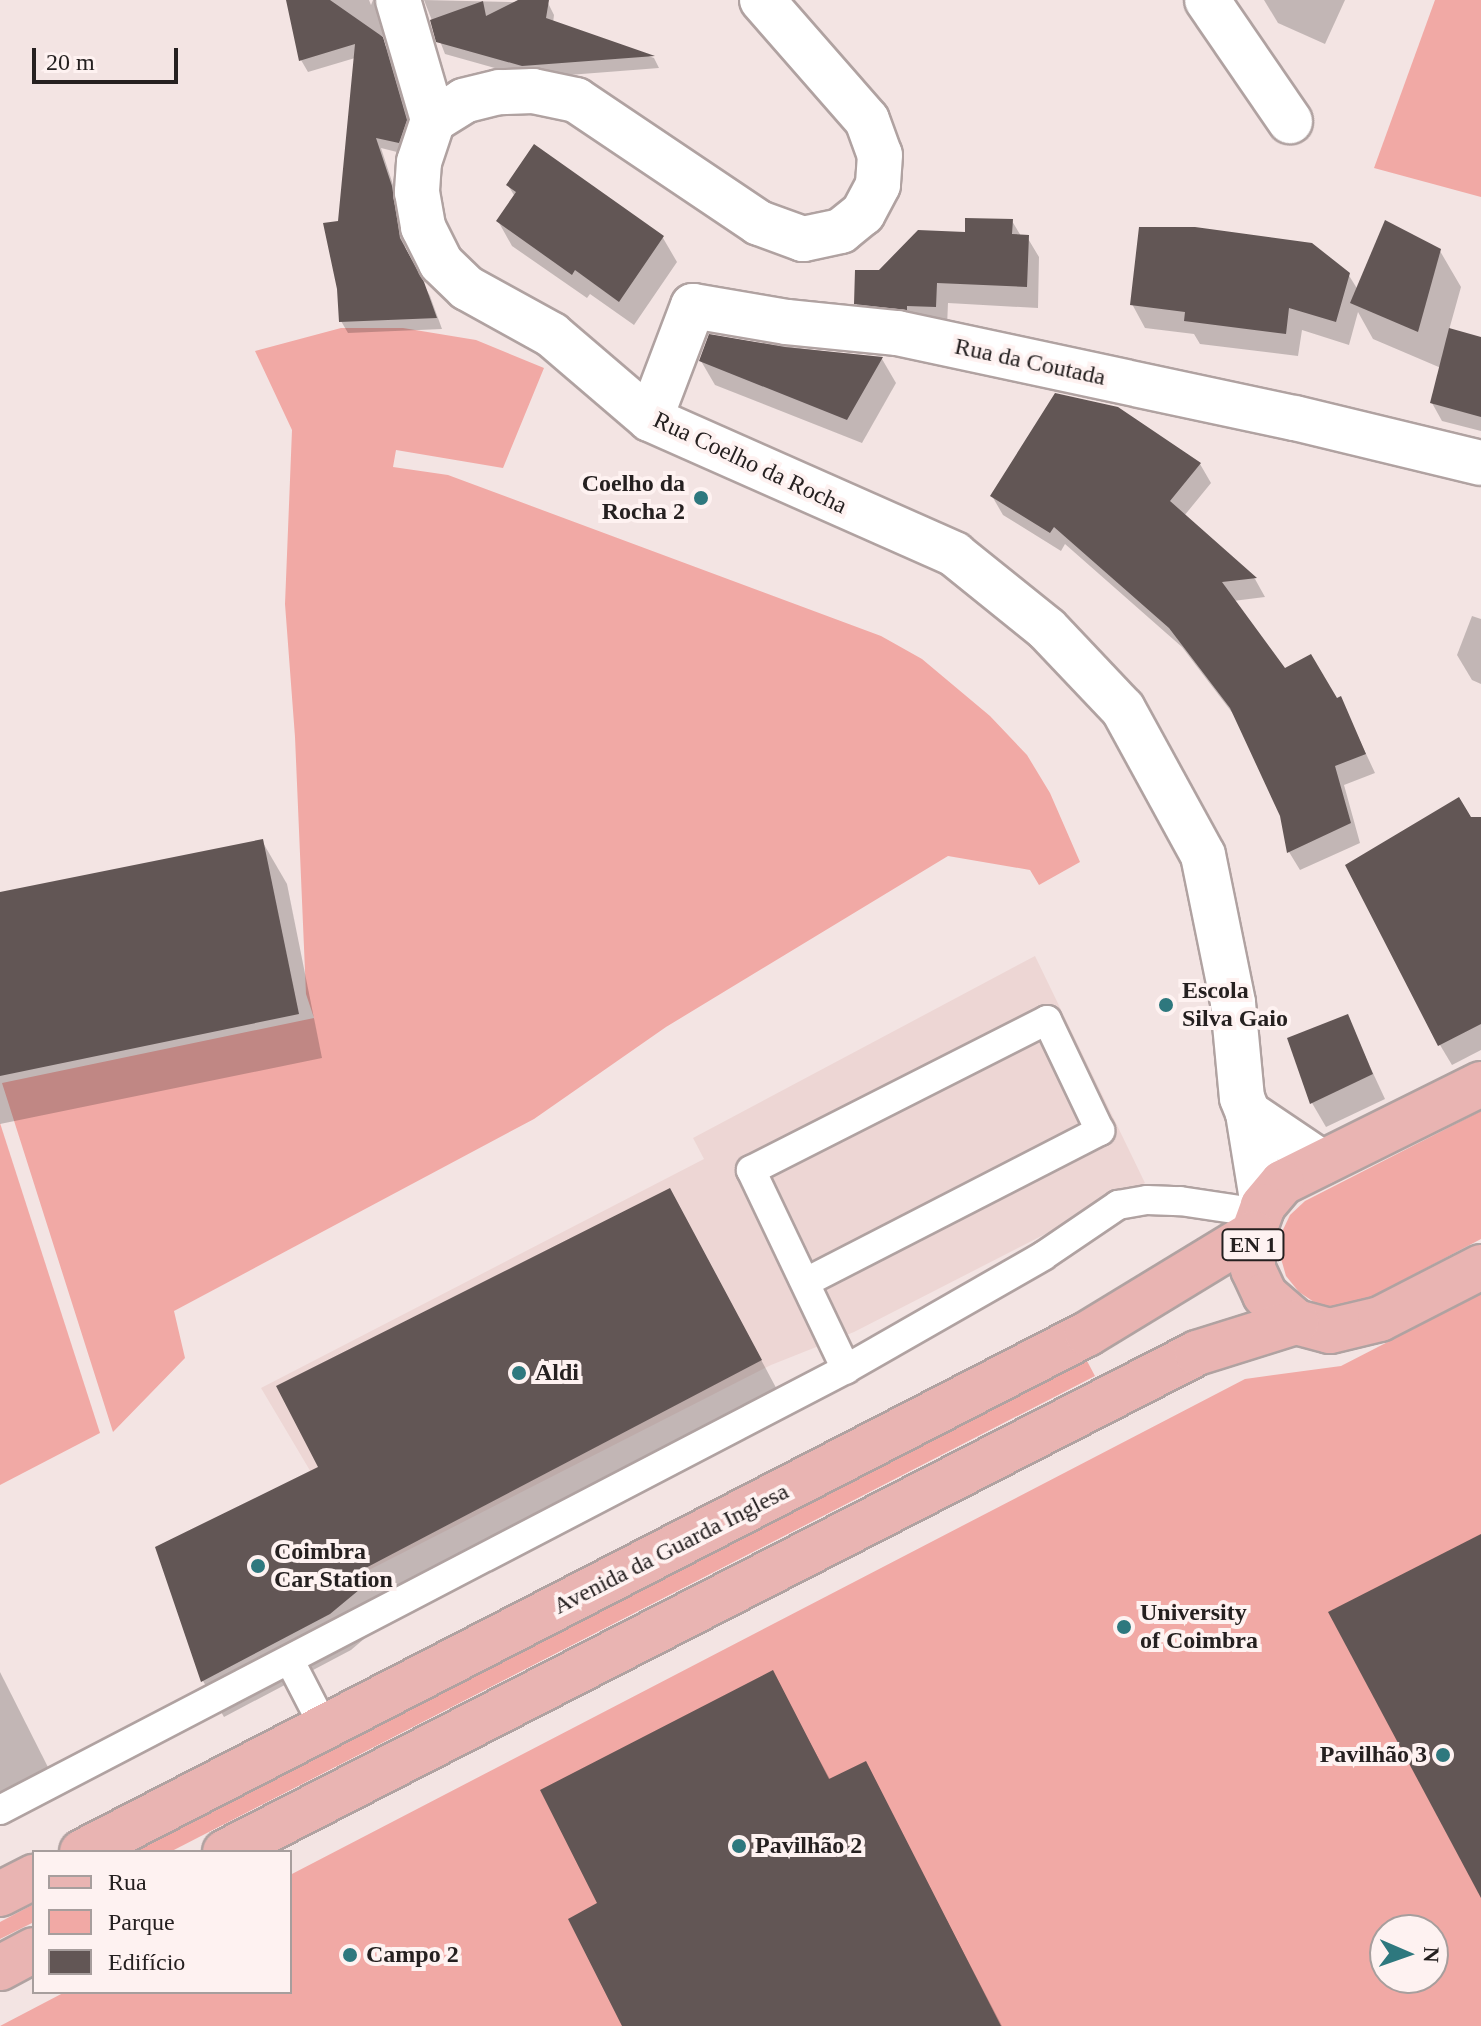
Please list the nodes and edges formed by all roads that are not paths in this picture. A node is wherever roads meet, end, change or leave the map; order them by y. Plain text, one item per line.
1 (398, 0) edge
2 (762, 0) edge
3 (1207, 0) edge
4 (433, 120) junction
5 (1290, 121) dead end
6 (650, 419) junction
7 (1481, 463) edge
8 (1481, 1084) edge
9 (1248, 1113) junction
10 (1322, 1163) junction
11 (1259, 1217) junction
12 (1481, 1267) edge
13 (806, 1282) junction
14 (1296, 1322) junction
15 (846, 1369) junction
16 (290, 1661) junction
17 (324, 1727) junction
18 (0, 1810) edge
19 (86, 1850) edge
20 (229, 1850) edge
21 (32, 1878) edge
22 (0, 1894) edge
23 (32, 1951) edge
24 (0, 1968) edge

1 - 4 street
2 - 4 street
3 - 5 street
4 - 6 street, Rua Coelho da Rocha
6 - 7 street, Rua da Coutada
6 - 9 street, Rua Coelho da Rocha
8 - 10 main road, EN 1
9 - 10 street
9 - 11 street, Rua Coelho da Rocha
10 - 11 main road, EN 1
11 - 14 main road, EN 1
11 - 15 lane
11 - 17 main road, Avenida da Guarda Inglesa
12 - 14 main road, EN 1
13 - 13 lane
13 - 15 lane
14 - 20 main road
15 - 16 lane
16 - 17 lane
16 - 18 lane
17 - 19 main road, Avenida da Guarda Inglesa
21 - 22 main road
23 - 24 main road

